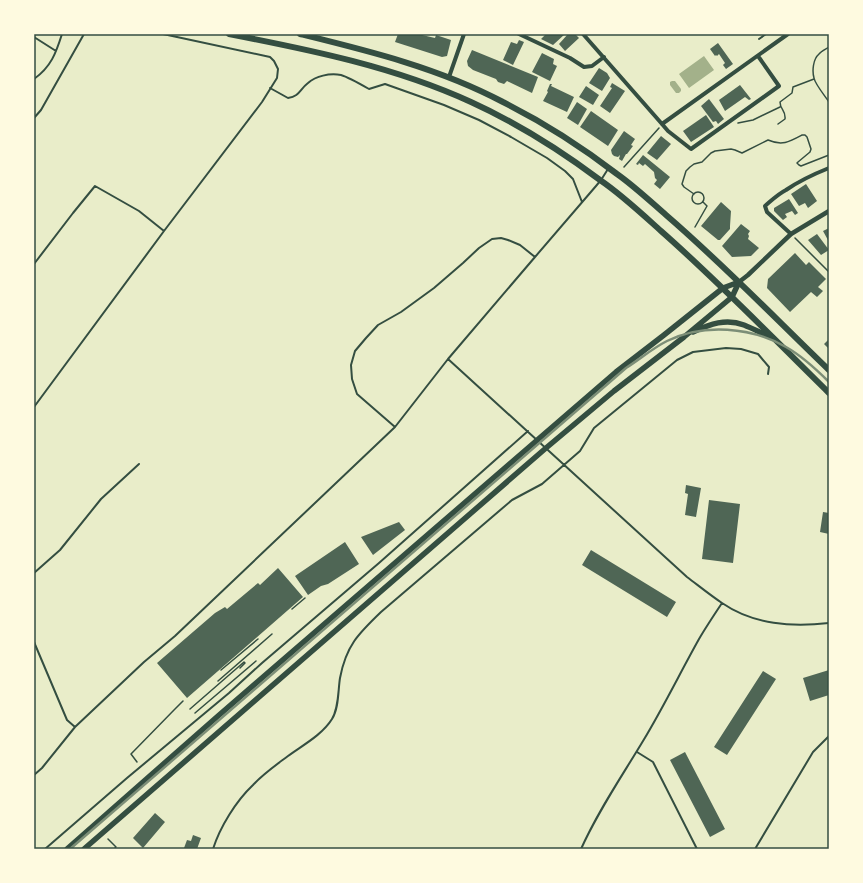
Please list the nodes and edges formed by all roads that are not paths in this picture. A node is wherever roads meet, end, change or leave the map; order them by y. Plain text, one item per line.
1 (62, 34) edge
2 (84, 34) edge
3 (163, 34) edge
4 (229, 34) edge
5 (300, 34) edge
6 (464, 34) edge
7 (519, 34) edge
8 (584, 34) edge
9 (766, 34) edge
10 (788, 34) edge
11 (34, 37) edge
12 (759, 39) dead end
13 (56, 51) junction
14 (758, 56) junction
15 (604, 58) junction
16 (449, 77) junction
17 (34, 79) edge
18 (270, 88) junction
19 (34, 118) edge
20 (662, 124) junction
21 (609, 168) junction
22 (829, 168) edge
23 (601, 180) junction
24 (582, 202) junction
25 (829, 211) edge
26 (164, 231) junction
27 (791, 234) junction
28 (535, 257) junction
29 (34, 264) edge
30 (739, 282) junction
31 (722, 288) junction
32 (732, 297) junction
33 (684, 337) junction
34 (773, 338) junction
35 (448, 359) junction
36 (829, 370) edge
37 (768, 374) dead end
38 (829, 393) edge
39 (34, 407) edge
40 (395, 427) junction
41 (528, 431) junction
42 (537, 440) junction
43 (546, 448) junction
44 (139, 464) dead end
45 (564, 464) junction
46 (34, 573) edge
47 (722, 603) junction
48 (829, 623) edge
49 (34, 642) edge
50 (74, 727) junction
51 (829, 736) edge
52 (637, 752) junction
53 (34, 775) edge
54 (45, 849) edge
55 (67, 849) edge
56 (84, 849) edge
57 (213, 849) edge
58 (581, 849) edge
59 (697, 849) edge
60 (755, 849) edge

1 - 13 lane
2 - 19 lane
3 - 18 lane
4 - 23 highway
5 - 16 highway
6 - 16 street
7 - 15 street
8 - 15 street
9 - 12 lane
10 - 14 street
11 - 13 lane
13 - 17 lane
14 - 20 street
14 - 20 street
15 - 20 street
16 - 21 highway
18 - 24 lane
18 - 26 lane
21 - 23 lane
21 - 30 highway
22 - 27 street
23 - 24 lane
23 - 31 highway
24 - 28 lane
25 - 27 street
26 - 29 lane
26 - 39 lane
27 - 30 street
28 - 35 lane
28 - 40 lane
30 - 31 main road
30 - 32 main road
30 - 36 highway
31 - 32 highway
31 - 42 main road
32 - 33 main road
32 - 34 highway
33 - 34 main road
33 - 43 main road
34 - 38 highway
35 - 40 lane
35 - 41 lane
37 - 45 lane
40 - 50 lane
41 - 42 lane
41 - 54 lane
42 - 43 lane
42 - 55 main road
43 - 45 lane
43 - 56 main road
44 - 46 lane
45 - 47 lane
45 - 57 lane
47 - 48 lane
47 - 52 lane
49 - 50 lane
50 - 53 lane
51 - 60 lane
52 - 58 lane
52 - 59 lane

